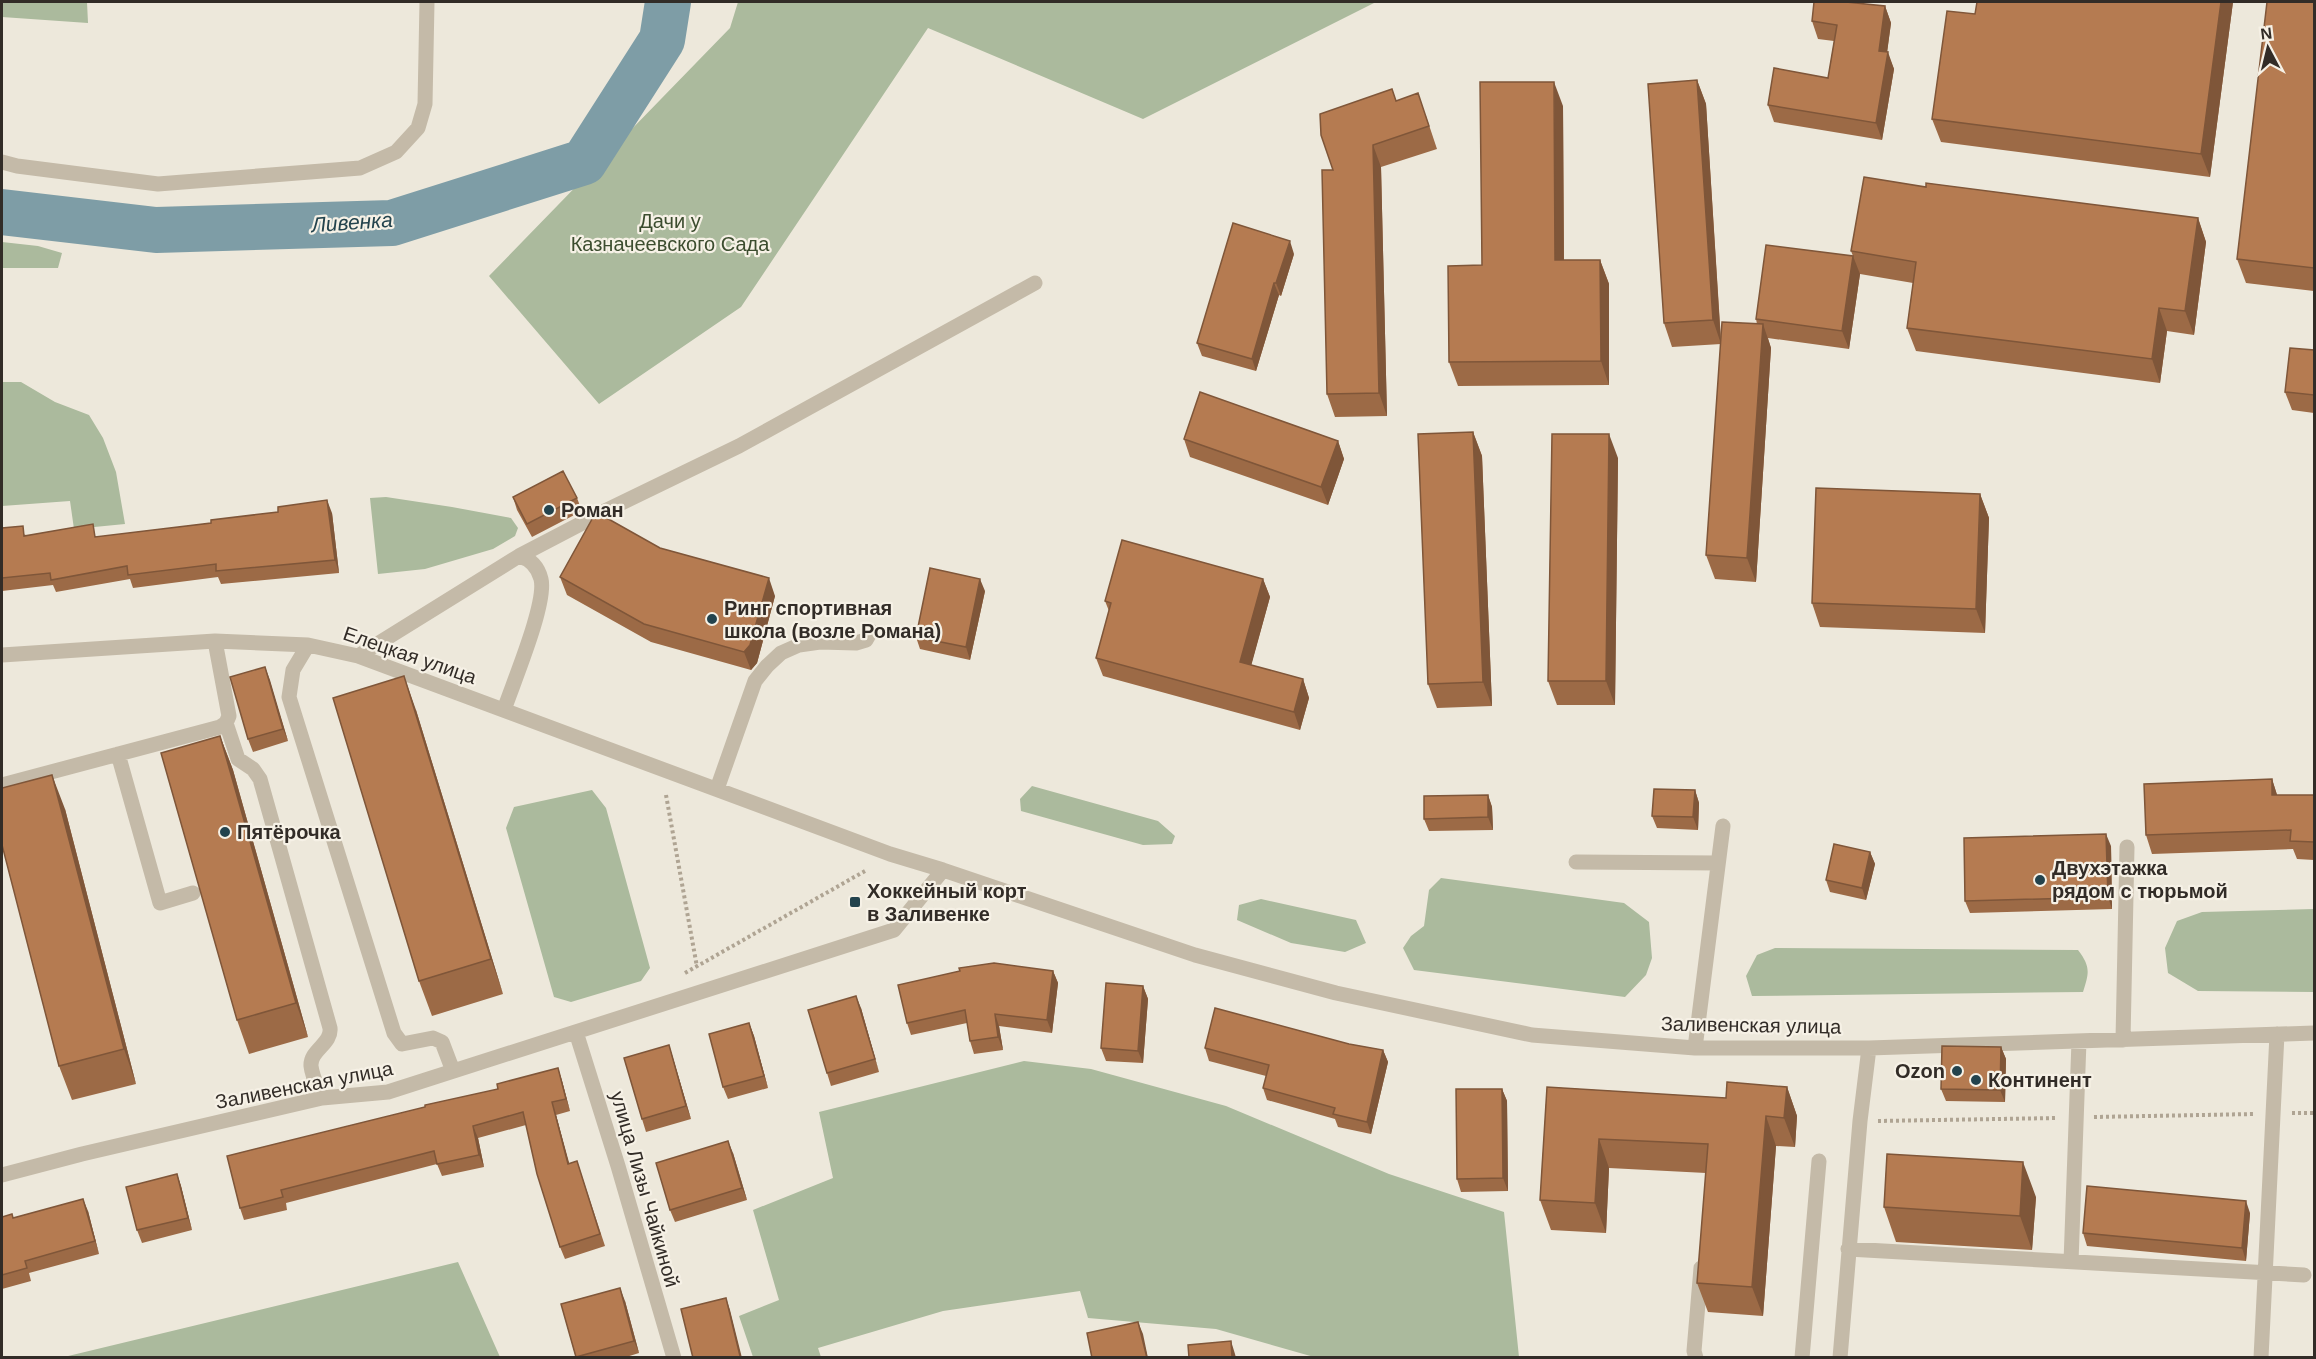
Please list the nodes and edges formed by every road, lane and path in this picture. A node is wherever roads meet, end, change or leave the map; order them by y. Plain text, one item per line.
1 (427, 2) edge
2 (2, 162) edge
3 (1035, 283) dead end
4 (519, 556) junction
5 (871, 632) dead end
6 (215, 641) junction
7 (308, 645) junction
8 (2, 656) edge
9 (357, 656) junction
10 (504, 710) junction
11 (226, 723) junction
12 (118, 754) junction
13 (2, 785) edge
14 (717, 789) junction
15 (666, 795) dead end
16 (1723, 826) dead end
17 (2127, 847) dead end
18 (1576, 861) dead end
19 (1718, 862) junction
20 (943, 870) junction
21 (865, 871) dead end
22 (193, 893) edge
23 (697, 967) junction
24 (680, 976) dead end
25 (576, 1032) junction
26 (2314, 1033) edge
27 (2277, 1034) junction
28 (2123, 1040) junction
29 (2079, 1041) junction
30 (1695, 1048) junction
31 (1869, 1048) junction
32 (453, 1071) junction
33 (321, 1098) junction
34 (1819, 1161) dead end
35 (2, 1176) edge
36 (1848, 1249) junction
37 (1702, 1255) edge
38 (2071, 1262) junction
39 (2265, 1274) junction
40 (2304, 1275) dead end
41 (674, 1358) edge
42 (1696, 1358) edge
43 (1802, 1358) edge
44 (1840, 1358) edge
45 (2261, 1358) edge

1 - 2 street
3 - 4 street
4 - 9 street
4 - 10 street
5 - 14 street
6 - 7 street, Елецкая улица
6 - 8 street, Елецкая улица
6 - 11 street
7 - 9 street, Елецкая улица
7 - 32 street
9 - 10 street, Елецкая улица
10 - 14 street, Елецкая улица
11 - 12 street
11 - 33 street
12 - 13 street
12 - 22 street
14 - 20 street, Елецкая улица
15 - 23 path
16 - 19 street
17 - 28 street
18 - 19 street
19 - 30 street
20 - 25 street, Заливенская улица
20 - 30 street, Заливенская улица
21 - 23 path
23 - 24 path
25 - 32 street, Заливенская улица
25 - 41 street, улица Лизы Чайкиной
26 - 27 street, Заливенская улица
27 - 28 street, Заливенская улица
27 - 39 street
28 - 29 street, Заливенская улица
29 - 31 street, Заливенская улица
29 - 38 street
30 - 31 street, Заливенская улица
31 - 36 street
32 - 33 street, Заливенская улица
33 - 35 street, Заливенская улица
34 - 43 street
36 - 38 street
36 - 44 street
37 - 42 street
38 - 39 street
39 - 40 street
39 - 45 street

